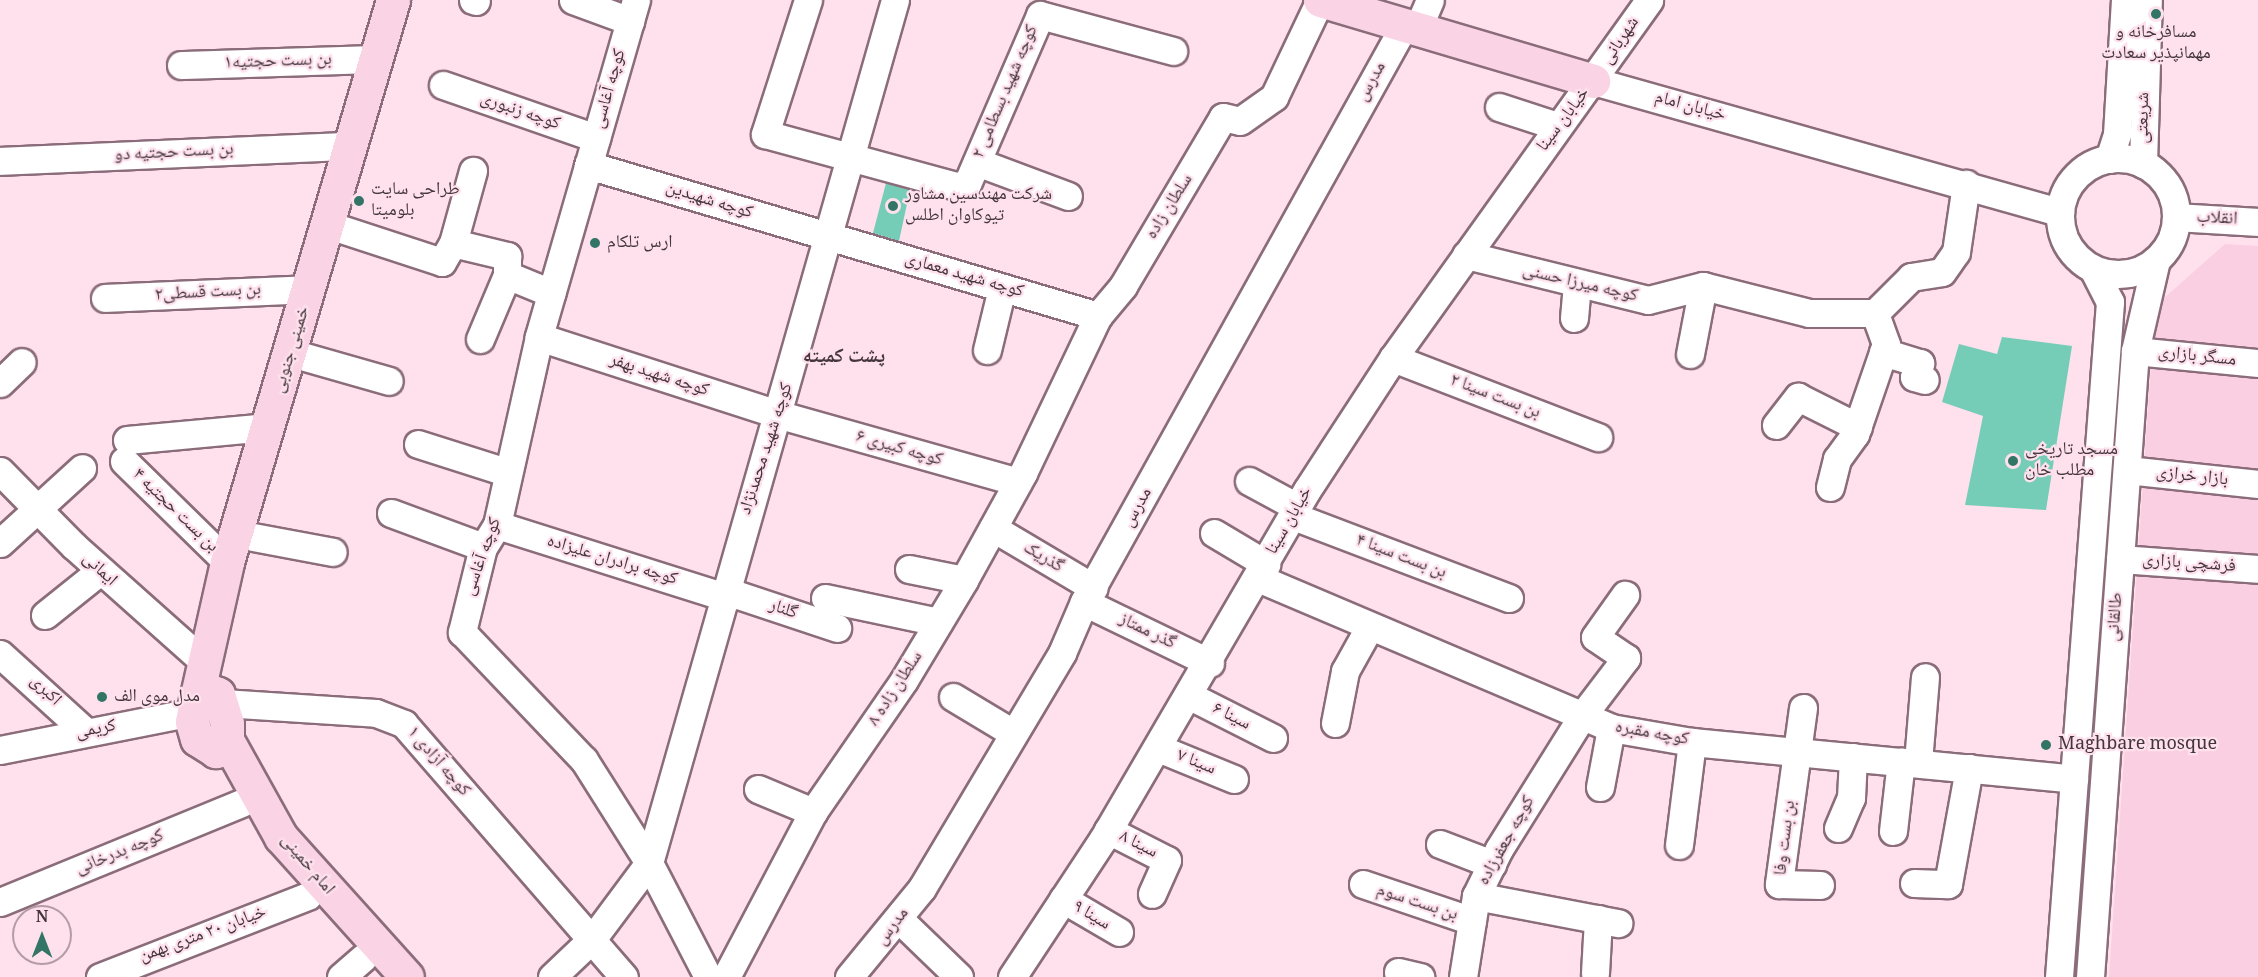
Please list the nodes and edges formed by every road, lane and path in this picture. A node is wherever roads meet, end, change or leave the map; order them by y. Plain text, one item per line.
1 (393, 0) edge
2 (411, 0) edge
3 (573, 0) edge
4 (808, 0) edge
5 (895, 0) edge
6 (1320, 0) edge
7 (1649, 0) edge
8 (2125, 0) edge
9 (2148, 0) edge
10 (633, 10) edge
11 (1418, 17) edge
12 (1173, 51) dead end
13 (376, 59) junction
14 (181, 65) dead end
15 (1593, 81) junction
16 (443, 85) dead end
17 (1499, 108) dead end
18 (1557, 126) junction
19 (596, 138) junction
20 (348, 146) junction
21 (849, 159) junction
22 (2109, 159) junction
23 (0, 161) edge
24 (977, 162) junction
25 (2144, 164) junction
26 (588, 165) junction
27 (473, 171) dead end
28 (1966, 184) junction
29 (1068, 196) dead end
30 (2060, 212) junction
31 (2176, 217) junction
32 (2258, 222) edge
33 (344, 230) junction
34 (830, 237) junction
35 (453, 243) junction
36 (1466, 255) junction
37 (2156, 260) junction
38 (2093, 268) junction
39 (507, 275) junction
40 (1577, 286) junction
41 (1703, 286) junction
42 (1002, 288) junction
43 (310, 289) junction
44 (551, 293) junction
45 (105, 298) dead end
46 (1875, 313) junction
47 (1098, 316) junction
48 (1574, 318) dead end
49 (539, 337) junction
50 (480, 339) dead end
51 (987, 350) dead end
52 (2135, 351) junction
53 (1883, 352) junction
54 (1690, 354) dead end
55 (305, 357) junction
56 (1393, 358) junction
57 (22, 362) dead end
58 (2258, 363) edge
59 (1925, 380) dead end
60 (389, 381) dead end
61 (0, 383) edge
62 (1059, 397) joint
63 (780, 415) junction
64 (1776, 425) dead end
65 (268, 427) junction
66 (1858, 427) junction
67 (1598, 437) dead end
68 (418, 444) dead end
69 (82, 468) dead end
70 (2127, 470) junction
71 (0, 471) edge
72 (506, 472) junction
73 (1249, 481) dead end
74 (1018, 482) junction
75 (2258, 483) edge
76 (1830, 487) dead end
77 (36, 508) junction
78 (1295, 512) junction
79 (391, 513) dead end
80 (993, 528) junction
81 (1214, 533) dead end
82 (490, 536) junction
83 (253, 537) junction
84 (0, 543) edge
85 (333, 552) dead end
86 (2120, 559) junction
87 (227, 562) junction
88 (909, 569) dead end
89 (2258, 569) edge
90 (100, 571) junction
91 (1262, 571) junction
92 (964, 580) junction
93 (729, 595) junction
94 (1089, 595) junction
95 (1625, 596) dead end
96 (825, 598) dead end
97 (1509, 598) dead end
98 (45, 615) dead end
99 (939, 622) junction
100 (1370, 626) junction
101 (837, 628) dead end
102 (0, 654) edge
103 (204, 662) junction
104 (1210, 663) junction
105 (1925, 677) dead end
106 (1190, 696) junction
107 (953, 697) dead end
108 (207, 702) junction
109 (1803, 708) dead end
110 (1582, 716) junction
111 (1335, 723) dead end
112 (1611, 729) junction
113 (86, 732) junction
114 (1013, 733) junction
115 (1273, 738) dead end
116 (1692, 742) junction
117 (216, 745) junction
118 (1158, 748) junction
119 (0, 750) edge
120 (1797, 752) junction
121 (1854, 757) junction
122 (1910, 762) junction
123 (1969, 768) junction
124 (1234, 779) dead end
125 (2074, 780) junction
126 (1600, 787) dead end
127 (758, 789) dead end
128 (241, 803) junction
129 (813, 812) junction
130 (1838, 828) dead end
131 (1108, 831) junction
132 (1893, 831) dead end
133 (1440, 844) dead end
134 (1678, 845) dead end
135 (649, 863) junction
136 (1492, 864) junction
137 (1914, 883) dead end
138 (1363, 884) dead end
139 (1820, 885) dead end
140 (1152, 894) dead end
141 (308, 896) junction
142 (1063, 899) junction
143 (0, 902) edge
144 (1474, 908) junction
145 (900, 920) junction
146 (1119, 932) dead end
147 (593, 938) junction
148 (362, 971) edge
149 (1595, 973) dead end
150 (100, 977) edge
151 (407, 977) edge
152 (552, 977) edge
153 (624, 977) edge
154 (708, 977) edge
155 (726, 977) edge
156 (849, 977) edge
157 (959, 977) edge
158 (1012, 977) edge
159 (1463, 977) edge
160 (2059, 977) edge
161 (2090, 977) edge

1 - 13 main road, خمینی جنوبی
2 - 33 main road, خمینی جنوبی
3 - 10 street
4 - 21 street
5 - 21 street, کوچه شهید محمدنژاد
6 - 11 main road, خیابان امام
6 - 47 street, سلطان زاده
7 - 15 street, شهربانی
8 - 22 street, شریعتی
9 - 25 street, شریعتی
10 - 19 street, کوچه آغاسی
11 - 15 main road, خیابان امام
11 - 94 street, مدرس
12 - 24 street, کوچه شهید بسطامی ۲
13 - 14 street, بن بست حجتیه۱
13 - 20 main road, خمینی جنوبی
15 - 18 street, خیابان سینا
15 - 28 street, خیابان امام
16 - 19 street, کوچه زنبوری
17 - 18 street
18 - 36 street, خیابان سینا
19 - 26 street, کوچه آغاسی
20 - 23 street, بن بست حجتیه دو
20 - 43 main road, خمینی جنوبی
21 - 24 street, کوچه شهید بسطامی ۲
21 - 34 street, کوچه شهید محمدنژاد
22 - 25 street
22 - 30 street
24 - 29 street
25 - 31 street
26 - 34 street, کوچه شهیدین
26 - 44 street, کوچه آغاسی
27 - 35 street
28 - 30 street, خیابان امام
28 - 46 street
30 - 38 street
31 - 32 street, انقلاب
31 - 37 street
33 - 35 street
33 - 55 main road, خمینی جنوبی
34 - 42 street, کوچه شهید معماری
34 - 63 street, کوچه شهید محمدنژاد
35 - 39 street
36 - 40 street, کوچه میرزا حسنی
36 - 56 street, خیابان سینا
37 - 38 street
37 - 52 street, طالقانی
38 - 125 street, طالقانی
39 - 44 street
39 - 50 street
40 - 41 street, کوچه میرزا حسنی
40 - 48 street
41 - 46 street, کوچه میرزا حسنی
41 - 54 street
42 - 47 street, کوچه شهید معماری
42 - 51 street
43 - 45 street, بن بست قسطی۲
43 - 65 main road, خمینی جنوبی
44 - 49 street, کوچه آغاسی
46 - 53 street
47 - 62 street, سلطان زاده
49 - 63 street, کوچه شهید بهفر
49 - 72 street, کوچه آغاسی
52 - 58 street, مسگر بازاری
52 - 70 street, طالقانی
53 - 59 street
53 - 66 street
55 - 60 street
55 - 83 main road, خمینی جنوبی
56 - 67 street, بن بست سینا ۲
56 - 78 street, خیابان سینا
57 - 61 street
62 - 74 street, سلطان زاده ۸
63 - 74 street, کوچه کبیری ۶
63 - 93 street, کوچه شهید محمدنژاد
64 - 66 street
65 - 87 main road, خمینی جنوبی
65 - 87 street, بن بست حجتیه ۴
66 - 76 street
68 - 72 street
69 - 77 street
70 - 75 street, بازار خرازی
70 - 86 street, طالقانی
71 - 77 street, ایمانی
72 - 82 street, کوچه آغاسی
73 - 78 street, بن بست سینا ۴
74 - 80 street, سلطان زاده ۸
77 - 84 street
77 - 90 street, ایمانی
78 - 91 street, خیابان سینا
78 - 97 street, بن بست سینا ۴
79 - 82 street, کوچه برادران علیزاده
80 - 92 street, سلطان زاده ۸
80 - 94 street, گذریک
81 - 91 street, کوچه مقبره
82 - 93 street, کوچه برادران علیزاده
82 - 135 street, کوچه آغاسی
83 - 85 street
83 - 108 main road, خمینی جنوبی
86 - 89 street, فرشچی بازاری
86 - 161 street, طالقانی
87 - 103 main road, خمینی جنوبی
88 - 92 street
90 - 98 street
90 - 103 street, ایمانی
91 - 100 street, کوچه مقبره
91 - 104 street, خیابان سینا
92 - 99 street, سلطان زاده ۸
93 - 101 street, گلنار
93 - 135 street, کوچه شهید محمدنژاد
94 - 104 street, گذر ممتاز
94 - 114 street, مدرس
95 - 110 street, کوچه جعفرزاده
96 - 99 street
99 - 129 street, سلطان زاده ۸
100 - 110 street, کوچه مقبره
100 - 111 street
102 - 113 street, اکبری
103 - 108 main road, خمینی جنوبی
104 - 106 street, خیابان سینا
105 - 122 street
106 - 115 street, سینا ۶
106 - 118 street, خیابان سینا
107 - 114 street
108 - 113 street, کریمی
108 - 117 main road
108 - 147 street, کوچه آزادی ۱
109 - 120 street
110 - 112 street, کوچه مقبره
110 - 136 street, کوچه جعفرزاده
112 - 116 street, کوچه مقبره
112 - 126 street
113 - 119 street, کریمی
114 - 145 street, مدرس
116 - 120 street, کوچه مقبره
116 - 134 street
117 - 128 main road, امام خمینی
117 - 151 main road, امام خمینی
118 - 124 street, سینا ۷
118 - 131 street, خیابان سینا
120 - 121 street, کوچه مقبره
120 - 139 street, بن بست وفا
121 - 122 street, کوچه مقبره
121 - 130 street
122 - 123 street, کوچه مقبره
122 - 132 street
123 - 125 street, کوچه مقبره
123 - 137 street
125 - 160 street, طالقانی
127 - 129 street
128 - 141 main road, امام خمینی
128 - 143 street, کوچه بدرخانی
129 - 155 street, سلطان زاده ۸
131 - 140 street, سینا ۸
131 - 142 street, خیابان سینا
133 - 136 street
135 - 147 street
135 - 154 street, کوچه آغاسی
136 - 144 street, کوچه جعفرزاده
138 - 144 street, بن بست سوم
141 - 148 main road, امام خمینی
141 - 150 street, خیابان ۲۰ متری بهمن
142 - 146 street, سینا ۹
142 - 158 street, خیابان سینا
144 - 149 street, بن بست سوم
144 - 159 street, کوچه جعفرزاده
145 - 156 street, مدرس
145 - 157 street
147 - 152 street
147 - 153 street, کوچه آزادی ۱

